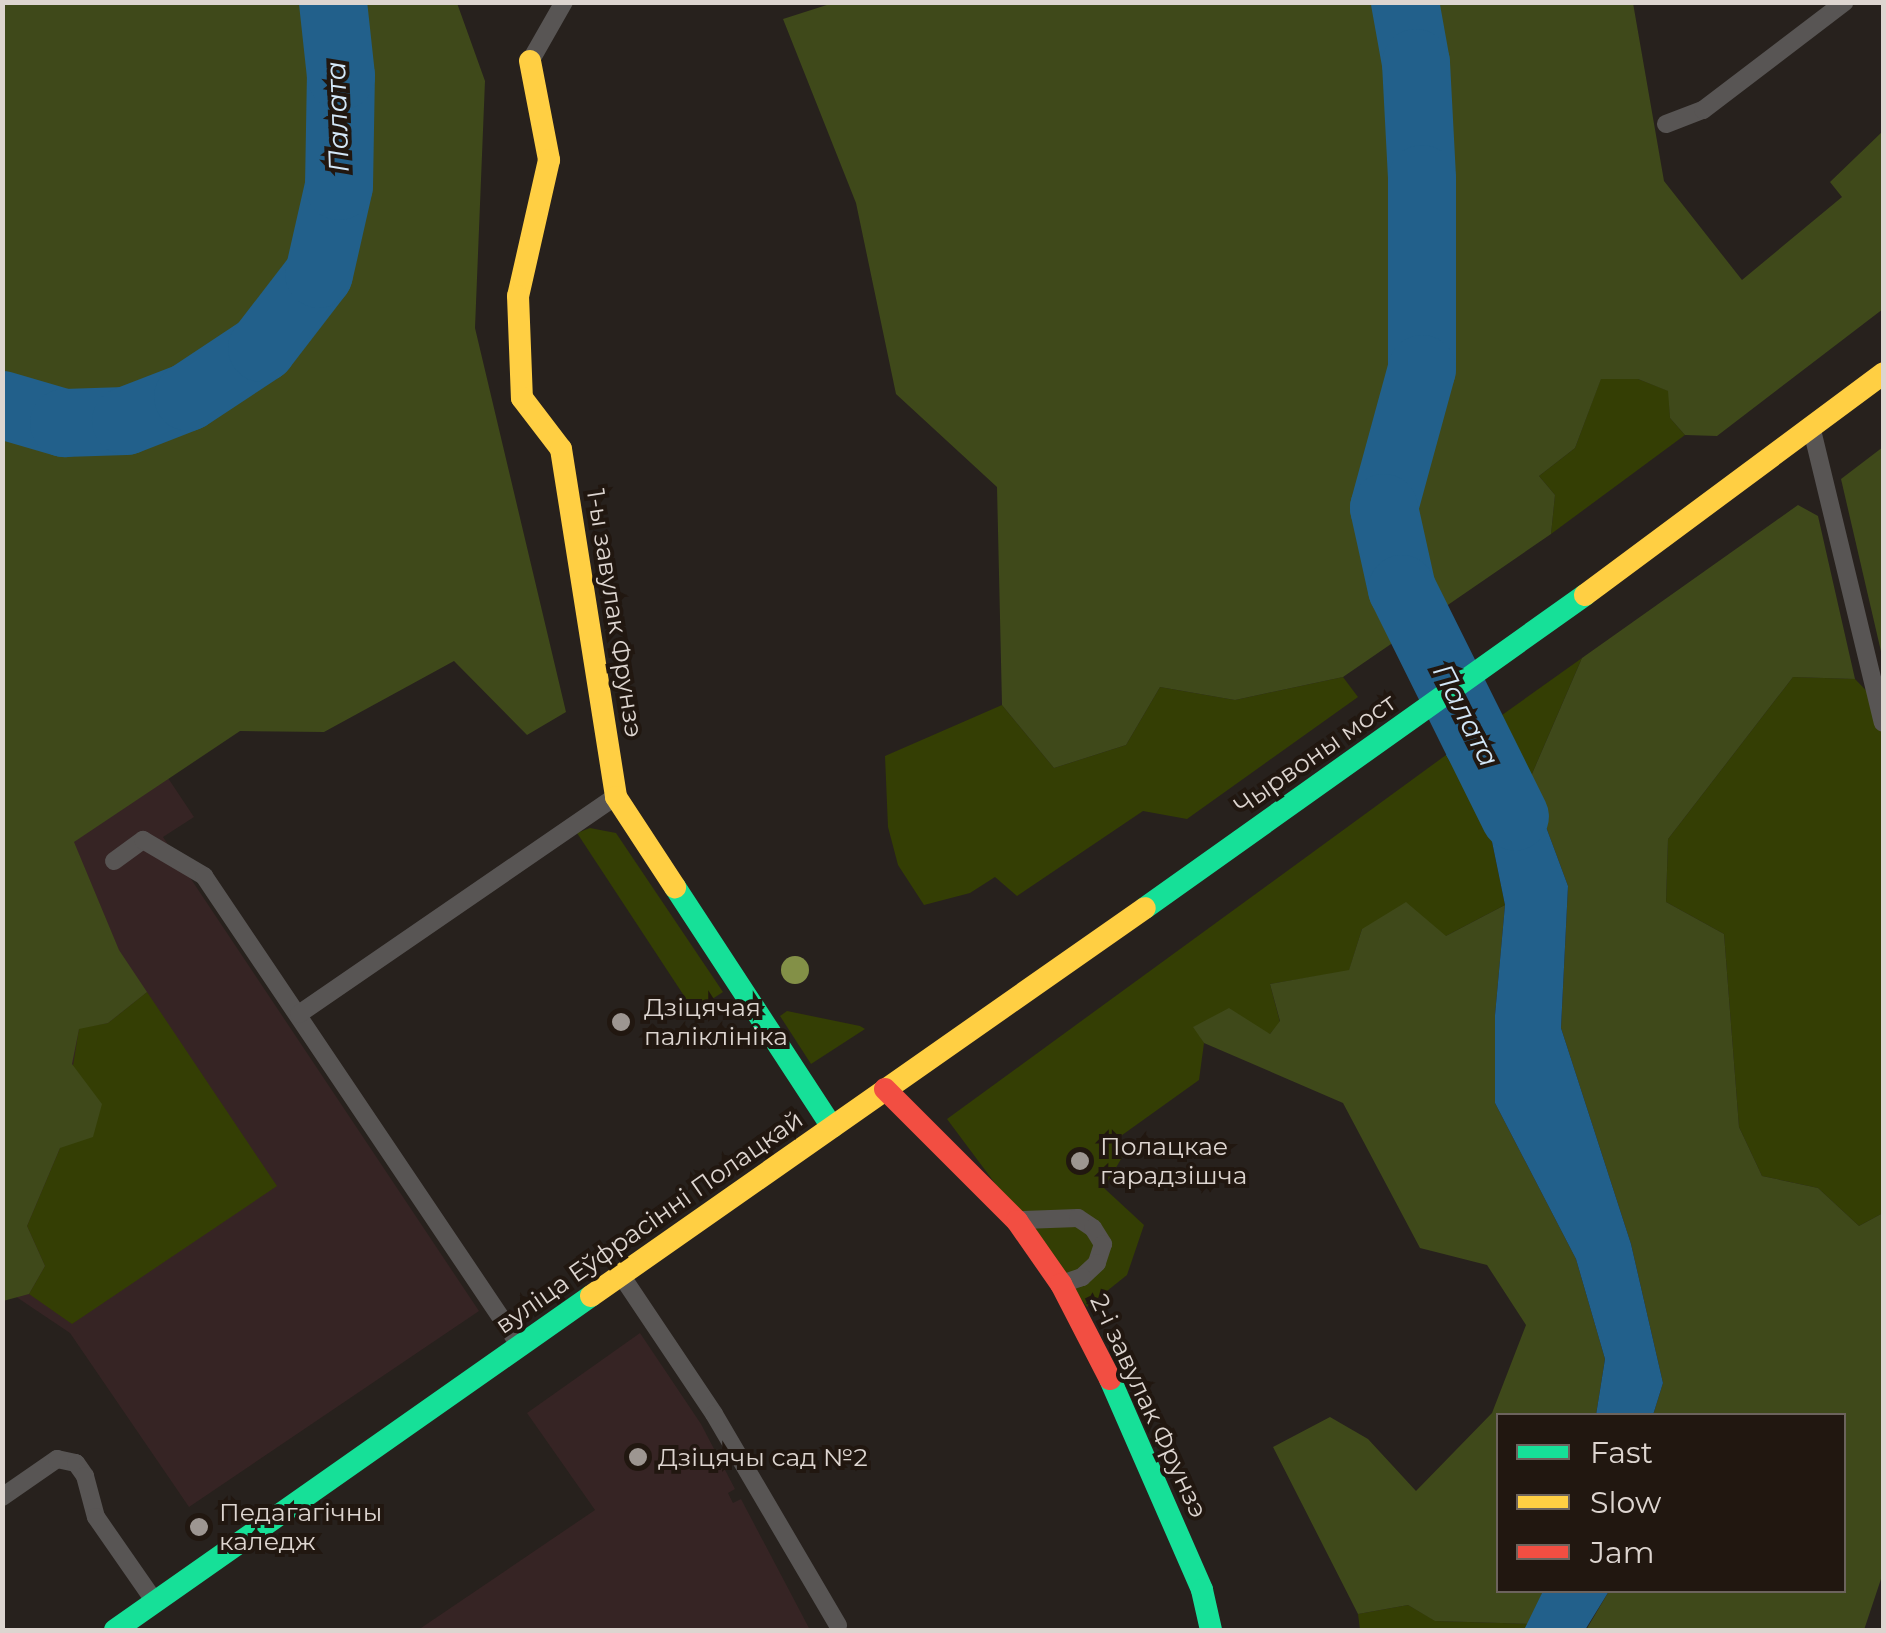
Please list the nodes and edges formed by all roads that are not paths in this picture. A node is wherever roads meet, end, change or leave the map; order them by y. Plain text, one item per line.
1 (564, 2) edge
2 (1845, 2) edge
3 (530, 61) joint
4 (1666, 124) dead end
5 (1884, 373) edge
6 (1811, 425) junction
7 (1883, 724) edge
8 (616, 797) junction
9 (1215, 859) joint
10 (114, 862) dead end
11 (299, 1014) junction
12 (885, 1089) junction
13 (832, 1127) junction
14 (1017, 1221) junction
15 (620, 1274) junction
16 (1061, 1284) junction
17 (521, 1346) junction
18 (2, 1497) edge
19 (155, 1602) junction
20 (838, 1624) dead end
21 (114, 1630) edge
22 (1211, 1630) edge

1 - 3 lane
2 - 4 lane
3 - 8 main road, 1-ы завулак Фрунзэ
5 - 6 main road
6 - 7 lane
6 - 9 main road, Чырвоны мост
8 - 11 lane
8 - 13 main road, 1-ы завулак Фрунзэ
9 - 12 main road, вуліца Еўфрасінні Полацкай
10 - 11 lane
11 - 17 lane
12 - 13 main road, вуліца Еўфрасінні Полацкай
12 - 14 main road, 2-і завулак Фрунзэ
13 - 15 main road, вуліца Еўфрасінні Полацкай
14 - 16 main road, 2-і завулак Фрунзэ
14 - 16 lane
15 - 17 main road, вуліца Еўфрасінні Полацкай
15 - 20 lane
16 - 22 main road, 2-і завулак Фрунзэ
17 - 19 main road, вуліца Еўфрасінні Полацкай
18 - 19 lane
19 - 21 main road, вуліца Еўфрасінні Полацкай

